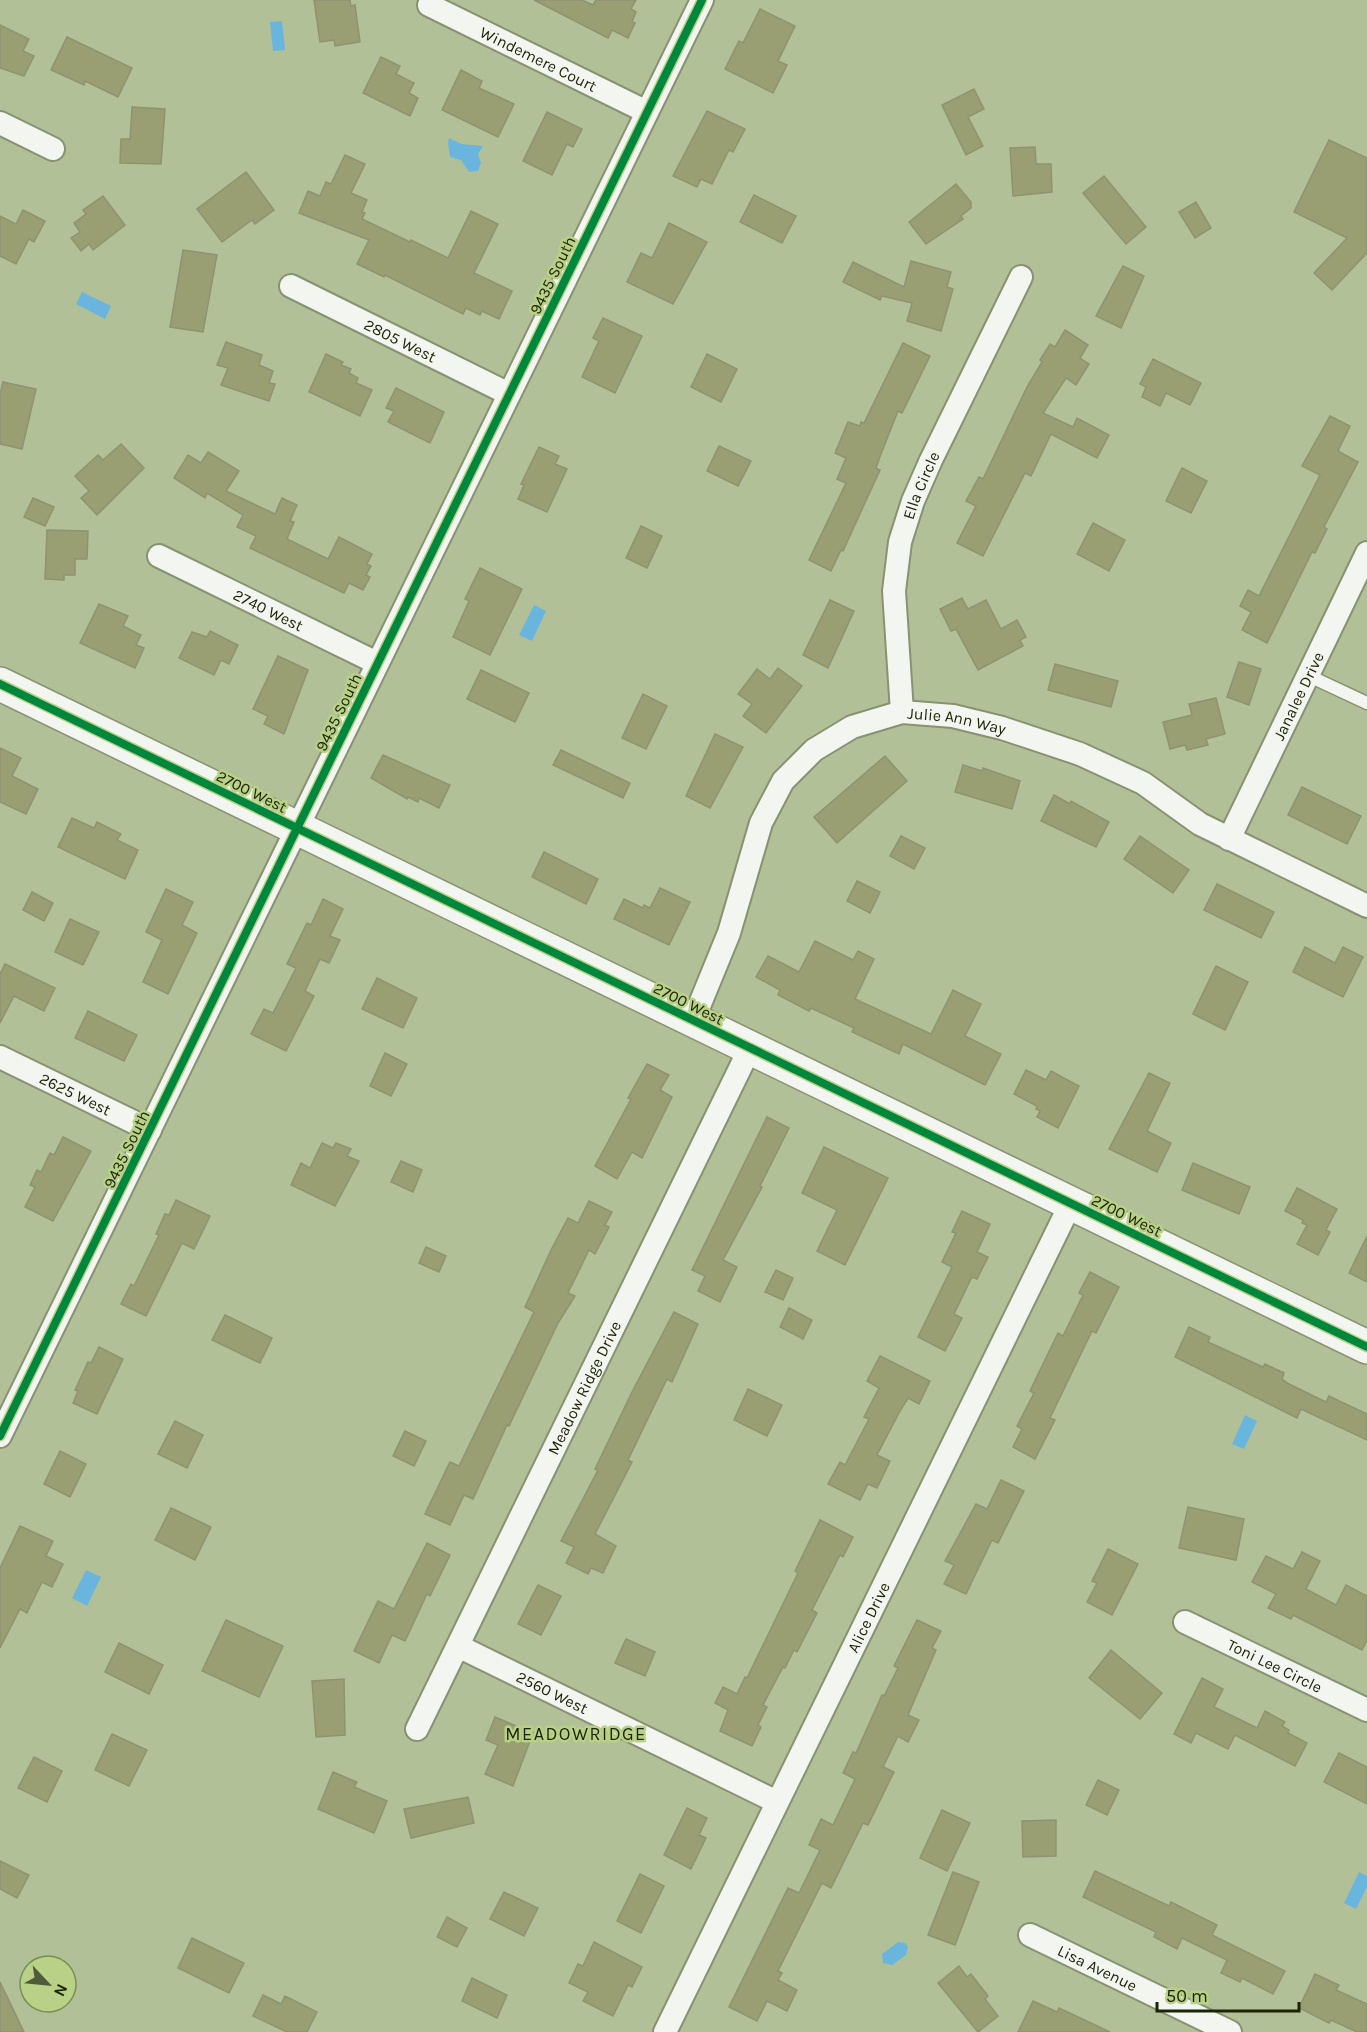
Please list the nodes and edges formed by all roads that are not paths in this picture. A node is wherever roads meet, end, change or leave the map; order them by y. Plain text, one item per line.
1 (702, 0) edge
2 (429, 5) dead end
3 (647, 112) junction
4 (0, 123) edge
5 (53, 149) dead end
6 (1022, 277) dead end
7 (291, 286) dead end
8 (509, 394) junction
9 (1367, 553) edge
10 (159, 556) dead end
11 (377, 663) junction
12 (1308, 675) junction
13 (0, 684) edge
14 (1367, 703) edge
15 (902, 712) junction
16 (296, 828) junction
17 (1229, 838) junction
18 (1367, 906) edge
19 (693, 1021) junction
20 (750, 1048) junction
21 (0, 1057) edge
22 (150, 1130) junction
23 (1071, 1203) junction
24 (1367, 1347) edge
25 (3, 1423) edge
26 (1185, 1622) dead end
27 (458, 1646) junction
28 (1367, 1710) edge
29 (417, 1729) dead end
30 (777, 1803) junction
31 (1030, 1935) dead end
32 (665, 2032) edge
33 (1230, 2032) edge

1 - 3 street, 9435 South
2 - 3 street, Windemere Court
3 - 8 street, 9435 South
4 - 5 street
6 - 15 street, Ella Circle
7 - 8 street, 2805 West
8 - 11 street, 9435 South
9 - 12 street, Janalee Drive
10 - 11 street, 2740 West
11 - 16 street, 9435 South
12 - 14 lane
12 - 17 street, Janalee Drive
13 - 16 main road, 2700 West
15 - 17 street, Julie Ann Way
15 - 19 street, Julie Ann Way
16 - 19 main road, 2700 West
16 - 22 street, 9435 South
17 - 18 street, Julie Ann Way
19 - 20 main road, 2700 West
20 - 23 main road, 2700 West
20 - 27 street, Meadow Ridge Drive
21 - 22 street, 2625 West
22 - 25 street, 9435 South
23 - 24 main road, 2700 West
23 - 30 street, Alice Drive
26 - 28 street, Toni Lee Circle
27 - 29 street, Meadow Ridge Drive
27 - 30 street, 2560 West
30 - 32 street, Alice Drive
31 - 33 street, Lisa Avenue

